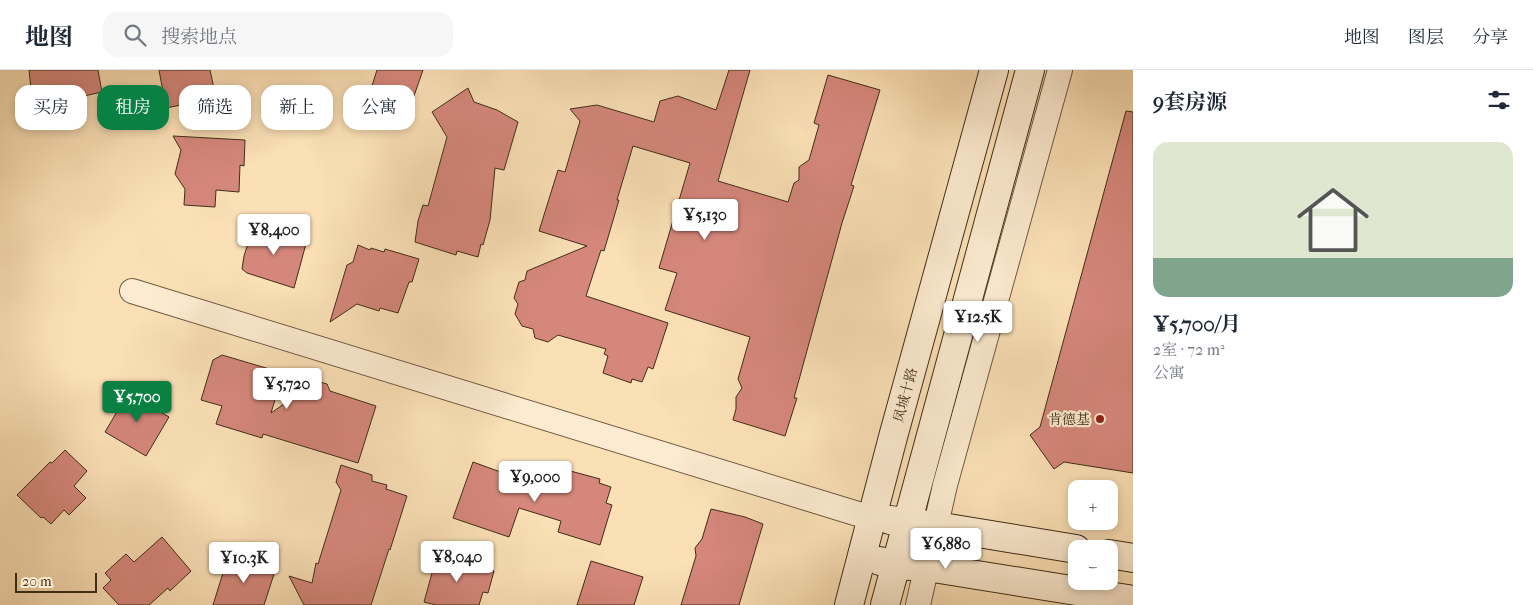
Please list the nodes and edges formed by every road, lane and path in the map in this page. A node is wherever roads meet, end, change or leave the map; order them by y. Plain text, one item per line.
1 (994, 70) edge
2 (1030, 70) edge
3 (1060, 70) edge
4 (132, 291) dead end
5 (871, 518) junction
6 (908, 523) junction
7 (936, 526) junction
8 (1068, 548) edge
9 (1118, 556) edge
10 (861, 557) junction
11 (1133, 558) edge
12 (896, 565) junction
13 (927, 567) junction
14 (1133, 600) edge
15 (848, 605) edge
16 (885, 605) edge
17 (918, 605) edge

1 - 5 main road, 凤城十路
2 - 6 main road
3 - 7 street
4 - 5 street
5 - 6 main road
5 - 10 main road, 凤城十路
6 - 7 main road
6 - 12 main road
7 - 8 main road
7 - 13 street
9 - 11 main road
10 - 12 main road
10 - 15 main road, 凤城十路
12 - 13 main road
12 - 16 main road
13 - 14 main road
13 - 17 street

